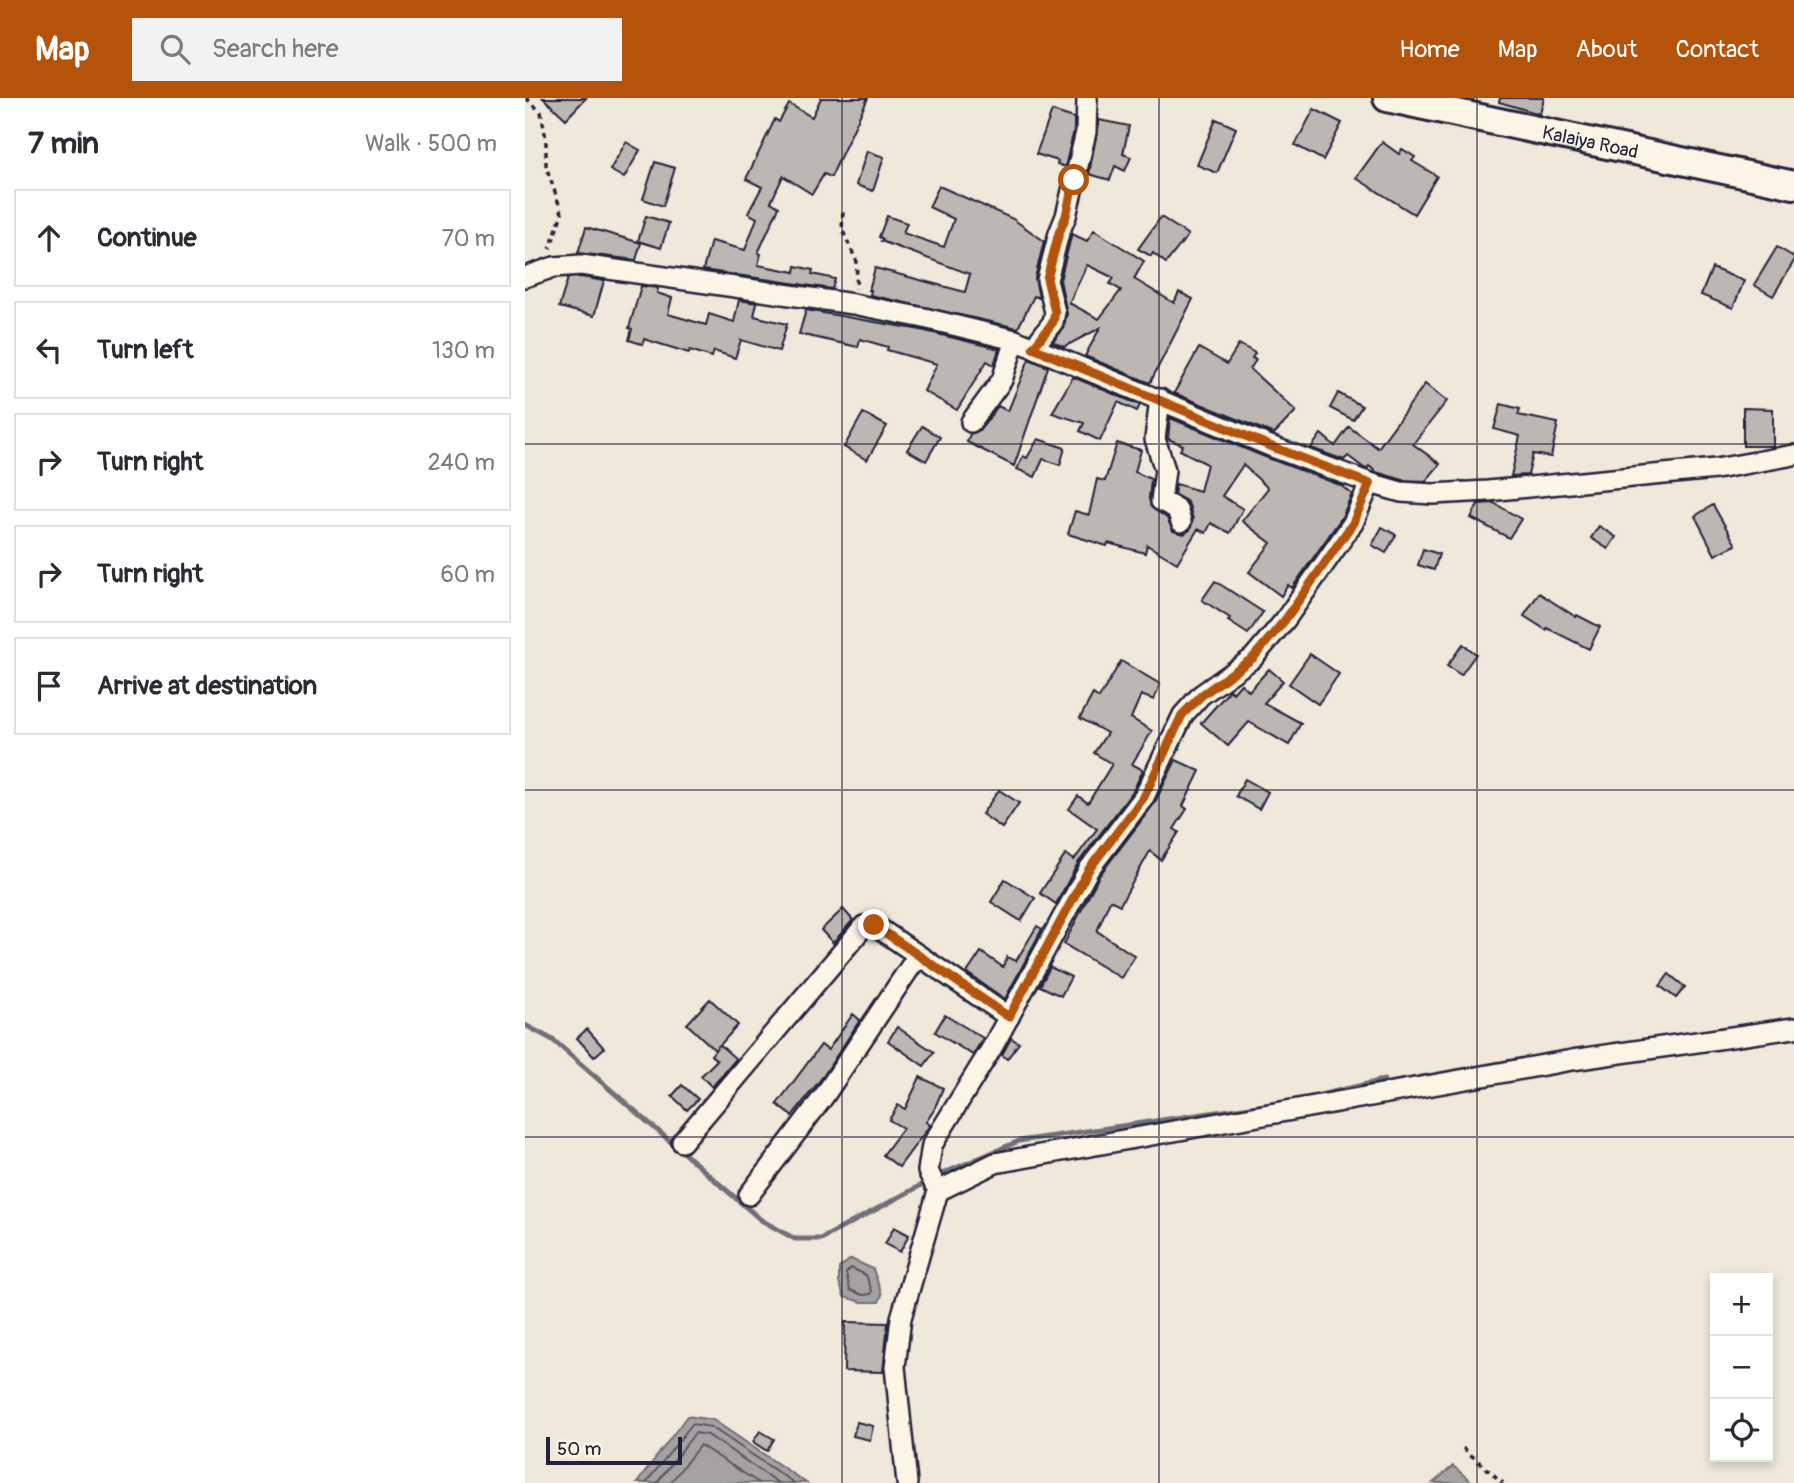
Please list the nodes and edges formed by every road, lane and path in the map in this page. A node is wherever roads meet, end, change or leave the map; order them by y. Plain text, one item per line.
1 (526, 98) edge
2 (1087, 98) edge
3 (1387, 98) edge
4 (1794, 185) edge
5 (843, 212) dead end
6 (554, 267) junction
7 (525, 277) edge
8 (853, 304) junction
9 (1014, 340) junction
10 (1033, 348) junction
11 (1160, 399) junction
12 (971, 422) dead end
13 (1794, 455) edge
14 (1370, 484) junction
15 (1181, 522) dead end
16 (922, 959) junction
17 (1009, 1017) junction
18 (1794, 1028) edge
19 (683, 1142) dead end
20 (933, 1183) junction
21 (748, 1195) dead end
22 (1463, 1448) dead end
23 (907, 1483) edge
24 (1503, 1483) edge

1 - 6 path
2 - 10 street
3 - 4 main road, Kalaiya Road
5 - 8 path
6 - 7 street
6 - 8 street
8 - 9 street
9 - 10 street
9 - 12 street
10 - 11 street
11 - 14 street
11 - 15 street
13 - 14 street
14 - 17 street
16 - 17 street
16 - 19 street
16 - 21 street
17 - 20 street
18 - 20 street
20 - 23 street
22 - 24 path

